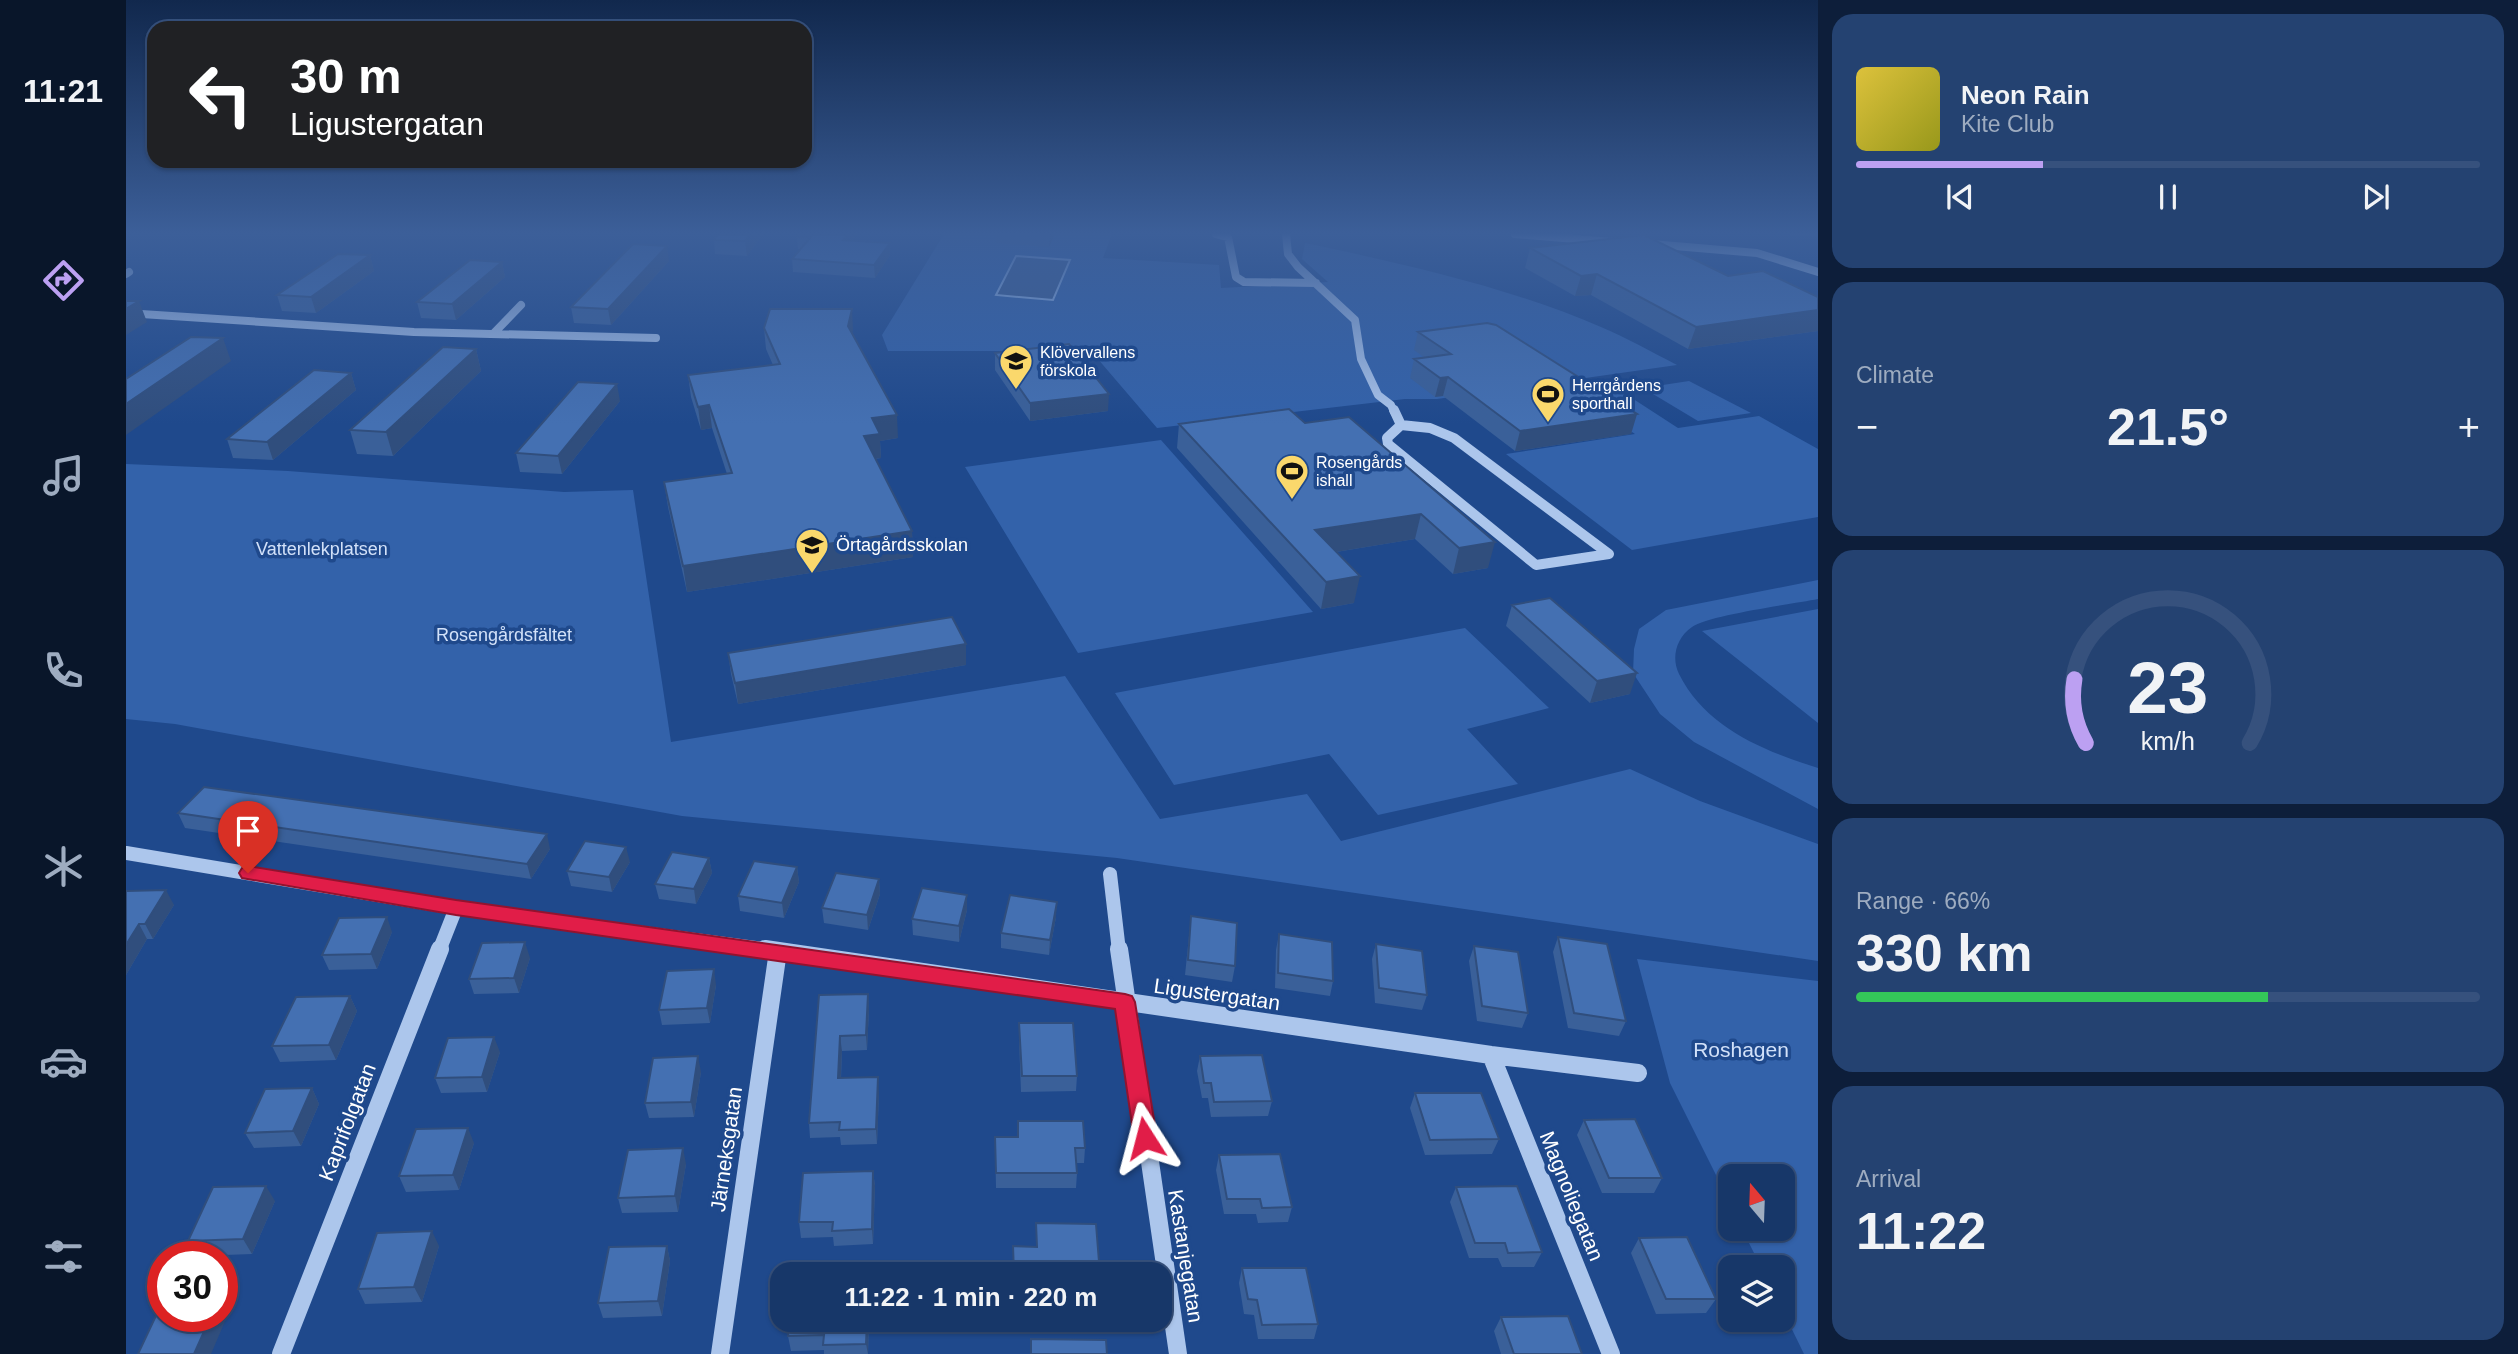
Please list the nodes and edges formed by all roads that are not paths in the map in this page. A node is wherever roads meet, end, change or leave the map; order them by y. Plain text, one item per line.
1 (1331, 297) edge
2 (521, 305) dead end
3 (126, 313) edge
4 (317, 319) dead end
5 (391, 323) dead end
6 (306, 326) junction
7 (382, 330) junction
8 (493, 334) junction
9 (656, 338) dead end
10 (1378, 395) joint
11 (1401, 425) junction
12 (126, 853) edge
13 (1110, 874) dead end
14 (456, 908) junction
15 (778, 951) junction
16 (1125, 1002) junction
17 (1491, 1055) junction
18 (1638, 1073) dead end
19 (281, 1354) edge
20 (720, 1354) edge
21 (1178, 1354) edge
22 (1611, 1354) edge

1 - 10 street
2 - 8 street
3 - 6 street
4 - 6 street
5 - 7 street
6 - 7 street
7 - 8 street
8 - 9 street
10 - 11 street
11 - 11 street
12 - 14 street, Ligustergatan
13 - 16 street, Kastanjegatan
14 - 15 street, Ligustergatan
14 - 19 street, Kaprifolgatan
15 - 16 street, Ligustergatan
15 - 20 street, Järneksgatan
16 - 17 street, Ligustergatan
16 - 21 street, Kastanjegatan
17 - 18 street, Ligustergatan
17 - 22 street, Magnoliegatan

